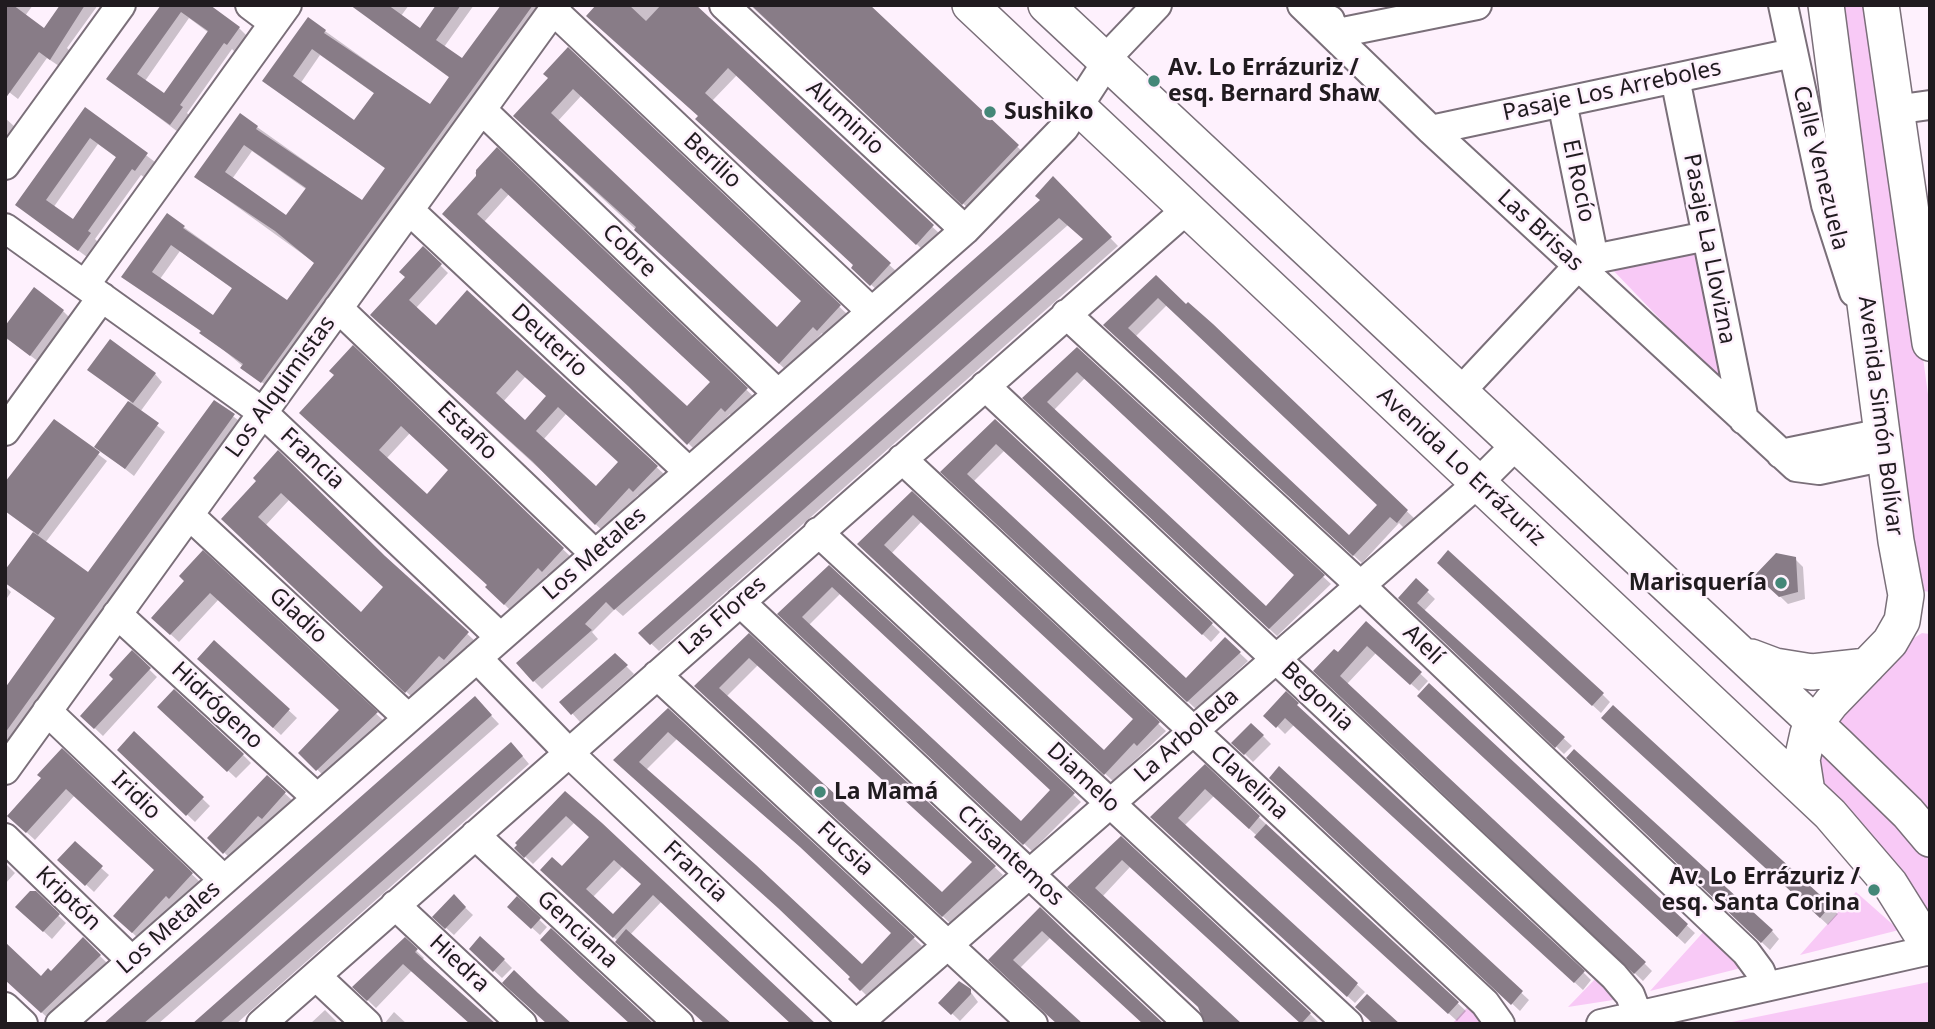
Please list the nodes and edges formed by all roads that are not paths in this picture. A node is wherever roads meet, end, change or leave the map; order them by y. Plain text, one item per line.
1 (121, 5) edge
2 (250, 5) edge
3 (724, 5) edge
4 (970, 5) edge
5 (1046, 5) edge
6 (1157, 5) edge
7 (1302, 5) edge
8 (1328, 5) edge
9 (1477, 5) edge
10 (1783, 5) edge
11 (1826, 5) edge
12 (1881, 5) edge
13 (555, 8) edge
14 (281, 14) edge
15 (1333, 34) junction
16 (1793, 53) junction
17 (1107, 62) junction
18 (1675, 78) junction
19 (1562, 102) junction
20 (1930, 105) edge
21 (1078, 107) junction
22 (482, 110) junction
23 (1894, 110) junction
24 (1432, 130) junction
25 (5, 165) edge
26 (1186, 209) junction
27 (409, 210) junction
28 (5, 228) edge
29 (1921, 228) edge
30 (965, 230) junction
31 (1707, 236) junction
32 (1586, 263) junction
33 (94, 291) junction
34 (338, 308) junction
35 (871, 312) junction
36 (1066, 314) junction
37 (1869, 327) junction
38 (1930, 341) edge
39 (985, 386) junction
40 (777, 393) junction
41 (1459, 393) junction
42 (262, 412) junction
43 (1744, 420) junction
44 (5, 430) edge
45 (1885, 444) junction
46 (1515, 446) junction
47 (902, 459) junction
48 (689, 472) junction
49 (1478, 484) junction
50 (189, 515) junction
51 (818, 532) junction
52 (596, 554) junction
53 (1361, 586) junction
54 (740, 602) junction
55 (1916, 612) edge
56 (117, 614) junction
57 (500, 637) junction
58 (1740, 653) junction
59 (477, 658) junction
60 (1276, 658) junction
61 (1867, 666) junction
62 (657, 675) junction
63 (47, 711) junction
64 (408, 718) junction
65 (1815, 723) junction
66 (1193, 730) junction
67 (569, 752) junction
68 (5, 770) edge
69 (1807, 792) junction
70 (317, 799) junction
71 (1110, 804) junction
72 (475, 835) junction
73 (5, 838) edge
74 (1930, 839) edge
75 (1029, 875) junction
76 (224, 880) junction
77 (396, 905) junction
78 (947, 944) junction
79 (1930, 949) edge
80 (132, 961) junction
81 (316, 976) junction
82 (1766, 986) junction
83 (5, 1007) edge
84 (1638, 1016) junction
85 (23, 1024) edge
86 (60, 1024) edge
87 (261, 1024) edge
88 (367, 1024) edge
89 (522, 1024) edge
90 (679, 1024) edge
91 (856, 1024) edge
92 (1033, 1024) edge
93 (1189, 1024) edge
94 (1348, 1024) edge
95 (1500, 1024) edge
96 (1601, 1024) edge

1 - 25 street
2 - 14 street
3 - 30 street, Aluminio
4 - 21 main road, Avenida Lo Errázuriz
5 - 17 main road
6 - 17 street, Los Metales
7 - 15 street, Las Brisas
8 - 15 street
9 - 15 street
10 - 16 street, Calle Venezuela
11 - 37 main road, Avenida Simón Bolívar
12 - 23 main road
13 - 22 street, Los Alquimistas
13 - 35 street, Berilio
14 - 33 street
15 - 24 street, Las Brisas
16 - 18 street, Pasaje Los Arreboles
16 - 37 street, Calle Venezuela
17 - 21 street, Los Metales
17 - 41 main road
18 - 19 street, Pasaje Los Arreboles
18 - 31 street, Pasaje La Llovizna
19 - 24 street, Pasaje Los Arreboles
19 - 32 street, El Rocío
20 - 23 street
21 - 26 main road, Avenida Lo Errázuriz
21 - 30 street, Los Metales
22 - 27 street, Los Alquimistas
22 - 40 street, Cobre
23 - 29 main road
24 - 32 street, Las Brisas
26 - 36 street, Las Flores
26 - 49 main road, Avenida Lo Errázuriz
27 - 34 street, Los Alquimistas
27 - 48 street, Deuterio
28 - 33 street, Francia
29 - 38 main road
30 - 35 street, Los Metales
31 - 32 street
31 - 43 street, Pasaje La Llovizna
32 - 41 street
32 - 43 street, Las Brisas
33 - 42 street, Francia
33 - 44 street
34 - 42 street, Los Alquimistas
34 - 52 street, Estaño
35 - 40 street, Los Metales
36 - 39 street, Las Flores
36 - 53 street, Alelí
37 - 45 main road, Avenida Simón Bolívar
39 - 47 street, Las Flores
39 - 60 street, Begonia
40 - 48 street, Los Metales
41 - 46 main road
42 - 50 street, Los Alquimistas
42 - 57 street, Francia
43 - 45 street, Las Brisas
45 - 55 main road, Avenida Simón Bolívar
46 - 49 street, La Arboleda
46 - 58 main road
47 - 51 street, Las Flores
47 - 66 street, Clavelina
48 - 52 street, Los Metales
49 - 53 street, La Arboleda
49 - 69 main road, Avenida Lo Errázuriz
50 - 56 street, Los Alquimistas
50 - 64 street, Gladio
51 - 54 street, Las Flores
51 - 71 street, Diamelo
52 - 57 street, Los Metales
53 - 60 street, La Arboleda
53 - 82 street, Alelí
54 - 62 street, Las Flores
54 - 75 street, Crisantemos
55 - 61 main road, Avenida Simón Bolívar
56 - 63 street, Los Alquimistas
56 - 70 street, Hidrógeno
57 - 59 street, Los Metales
58 - 61 main road
58 - 65 main road
59 - 64 street, Los Metales
59 - 67 street, Francia
60 - 66 street, La Arboleda
60 - 84 street, Begonia
61 - 65 main road, Avenida Simón Bolívar
62 - 67 street, Las Flores
62 - 78 street, Fucsia
63 - 68 street, Los Alquimistas
63 - 76 street, Iridio
64 - 70 street, Los Metales
65 - 69 main road, Avenida Simón Bolívar
65 - 74 main road
66 - 71 street, La Arboleda
66 - 95 street, Clavelina
67 - 72 street, Las Flores
67 - 91 street, Francia
69 - 79 main road, Avenida Lo Errázuriz
70 - 76 street, Los Metales
71 - 75 street, La Arboleda
71 - 94 street, Diamelo
72 - 77 street, Las Flores
72 - 90 street, Genciana
73 - 80 street, Kriptón
75 - 78 street, La Arboleda
75 - 93 street, Crisantemos
76 - 80 street, Los Metales
77 - 81 street, Las Flores
77 - 89 street, Hiedra
78 - 91 street, La Arboleda
78 - 92 street, Fucsia
79 - 82 street
80 - 86 street, Los Metales
81 - 87 street, Las Flores
81 - 88 street
82 - 84 street
83 - 85 street
84 - 96 street

